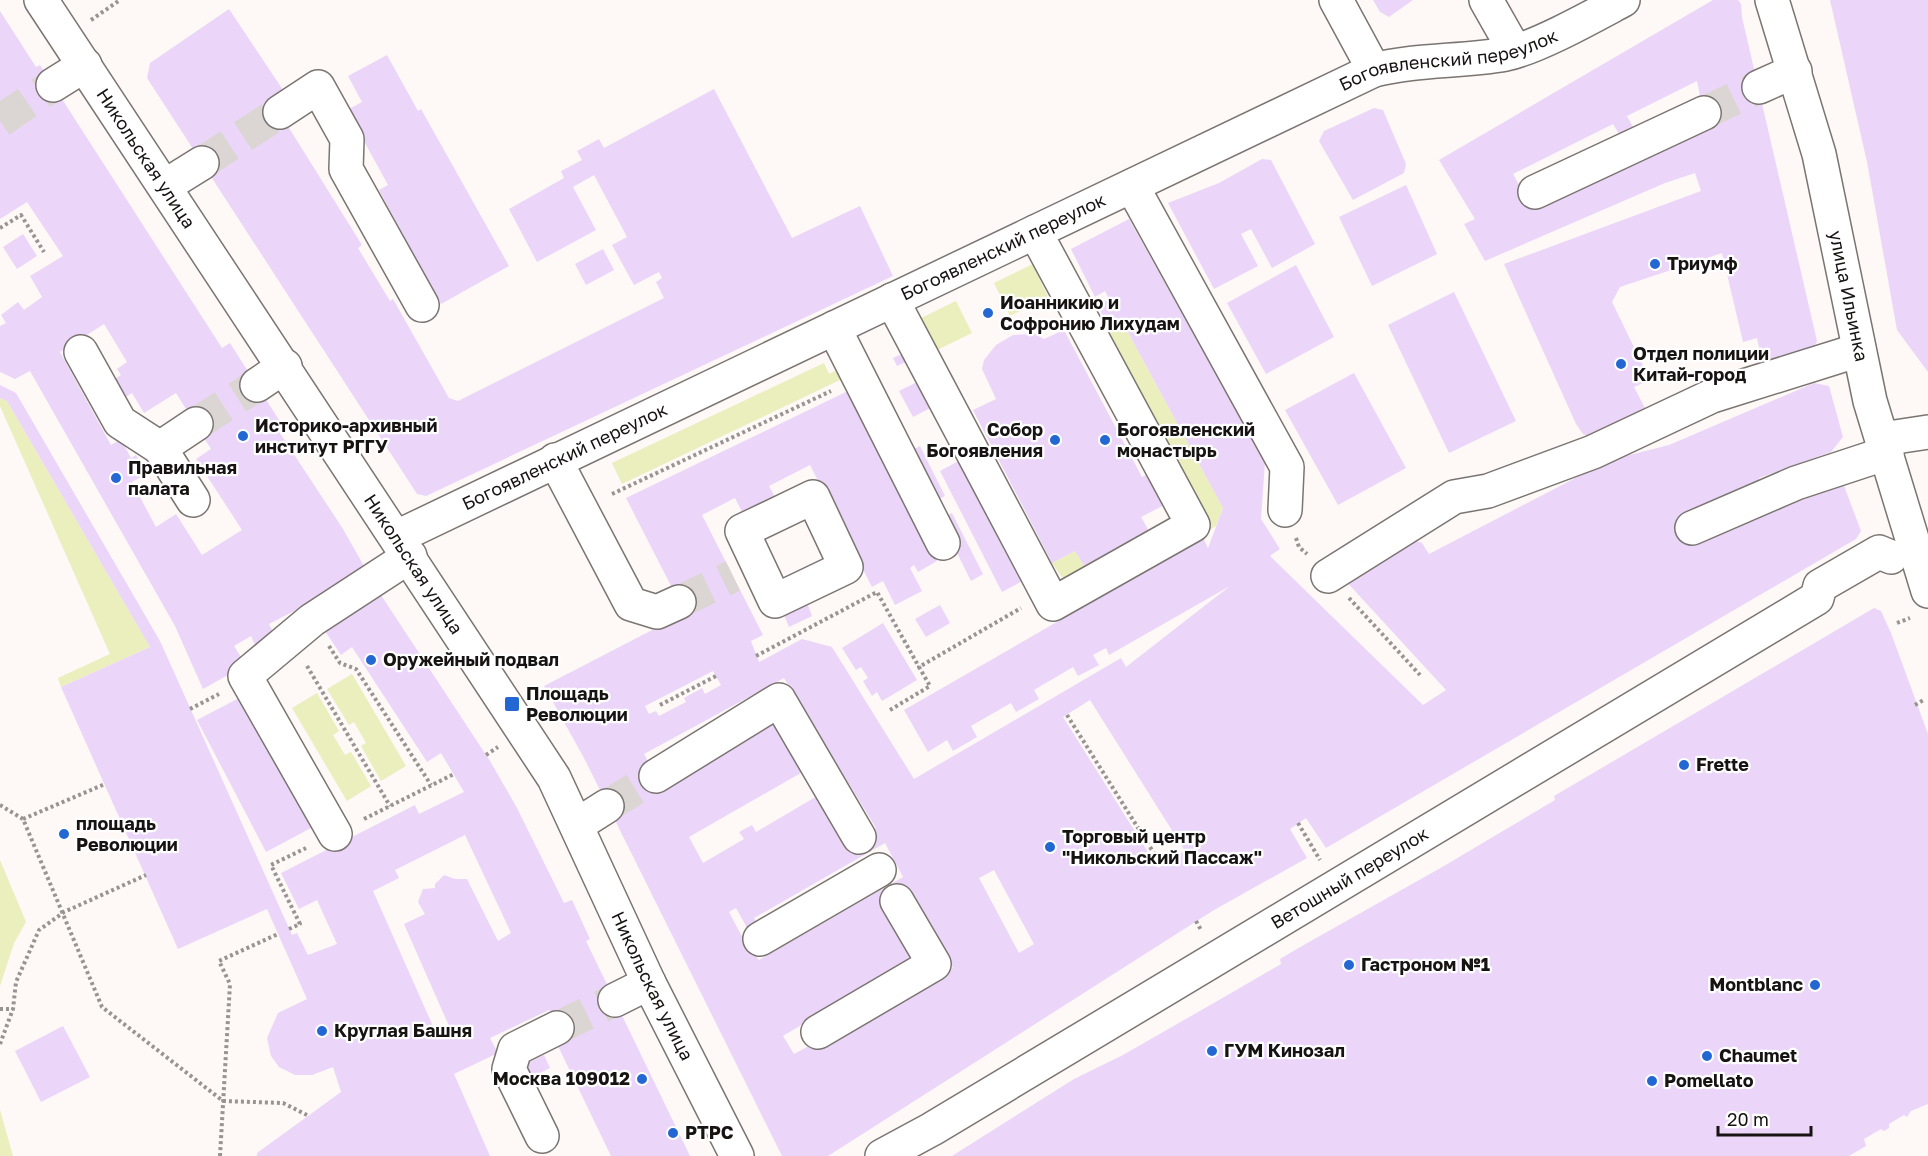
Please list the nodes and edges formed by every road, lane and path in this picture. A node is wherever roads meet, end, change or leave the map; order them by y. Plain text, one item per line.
1 (41, 0) edge
2 (1336, 0) edge
3 (1486, 0) edge
4 (1623, 0) edge
5 (1772, 0) edge
6 (1515, 51) junction
7 (85, 65) junction
8 (1374, 70) junction
9 (1795, 71) junction
10 (53, 85) tunnel mouth
11 (1759, 87) tunnel mouth
12 (280, 112) tunnel mouth
13 (1704, 113) tunnel mouth
14 (202, 163) tunnel mouth
15 (165, 186) junction
16 (1132, 186) junction
17 (1535, 192) dead end
18 (0, 228) edge
19 (1035, 232) junction
20 (44, 252) dead end
21 (892, 300) junction
22 (422, 305) dead end
23 (834, 328) junction
24 (1859, 350) junction
25 (81, 352) dead end
26 (285, 366) junction
27 (859, 378) junction
28 (256, 385) tunnel mouth
29 (196, 424) tunnel mouth
30 (1928, 432) edge
31 (1885, 446) junction
32 (160, 448) junction
33 (555, 460) junction
34 (609, 488) dead end
35 (193, 500) dead end
36 (1285, 510) dead end
37 (1692, 528) dead end
38 (943, 543) dead end
39 (404, 547) junction
40 (1902, 550) junction
41 (1328, 576) dead end
42 (1048, 593) junction
43 (679, 602) tunnel mouth
44 (1922, 603) edge
45 (1897, 623) dead end
46 (302, 630) junction
47 (756, 656) dead end
48 (919, 667) junction
49 (716, 676) dead end
50 (1925, 699) dead end
51 (660, 705) dead end
52 (1915, 705) dead end
53 (890, 710) dead end
54 (1067, 715) dead end
55 (656, 776) tunnel mouth
56 (105, 784) dead end
57 (430, 785) dead end
58 (0, 805) edge
59 (390, 806) dead end
60 (608, 806) tunnel mouth
61 (23, 819) junction
62 (1298, 824) dead end
63 (577, 825) junction
64 (335, 834) dead end
65 (1320, 861) dead end
66 (1162, 866) dead end
67 (878, 869) junction
68 (146, 875) dead end
69 (283, 890) dead end
70 (64, 912) junction
71 (1196, 921) dead end
72 (289, 929) dead end
73 (1202, 931) dead end
74 (278, 934) dead end
75 (760, 939) dead end
76 (649, 983) junction
77 (615, 1000) tunnel mouth
78 (0, 1010) edge
79 (13, 1010) junction
80 (557, 1028) tunnel mouth
81 (818, 1032) dead end
82 (0, 1044) edge
83 (223, 1101) junction
84 (309, 1116) dead end
85 (542, 1136) dead end
86 (220, 1156) edge
87 (737, 1156) edge
88 (882, 1156) edge

1 - 7 street, Никольская улица
2 - 8 street
3 - 6 street
4 - 6 street, Богоявленский переулок
5 - 9 street, улица Ильинка
6 - 8 street, Богоявленский переулок
7 - 10 street
7 - 15 street, Никольская улица
8 - 16 street, Богоявленский переулок
9 - 11 street
9 - 24 street, улица Ильинка
12 - 22 street
13 - 17 street
14 - 15 street
15 - 26 street, Никольская улица
16 - 19 street, Богоявленский переулок
16 - 36 street
18 - 20 path
19 - 21 street, Богоявленский переулок
19 - 42 street
21 - 23 street, Богоявленский переулок
21 - 42 street
23 - 27 street
23 - 33 street, Богоявленский переулок
24 - 31 street, улица Ильинка
24 - 41 street
25 - 32 street
26 - 28 street
26 - 39 street, Никольская улица
27 - 34 path
27 - 38 street
29 - 32 street
30 - 31 street
31 - 37 street
31 - 40 street, улица Ильинка
32 - 35 street
33 - 39 street, Богоявленский переулок
33 - 43 street
39 - 46 street, Богоявленский переулок
39 - 63 street, Никольская улица
40 - 44 street, улица Ильинка
40 - 88 street, Ветошный переулок
42 - 48 path
44 - 45 path
46 - 57 path
46 - 59 path
46 - 64 street, Богоявленский переулок
47 - 48 path
48 - 53 path
49 - 51 path
50 - 52 path
54 - 66 path
55 - 67 street
56 - 61 path
58 - 61 path
60 - 63 street
61 - 70 path
62 - 65 path
63 - 76 street, Никольская улица
67 - 75 street
67 - 81 street
68 - 70 path
69 - 72 path
70 - 79 path
70 - 83 path
71 - 73 path
74 - 83 path
76 - 77 street
76 - 87 street, Никольская улица
78 - 79 path
79 - 82 path
80 - 85 street
83 - 84 path
83 - 86 path

